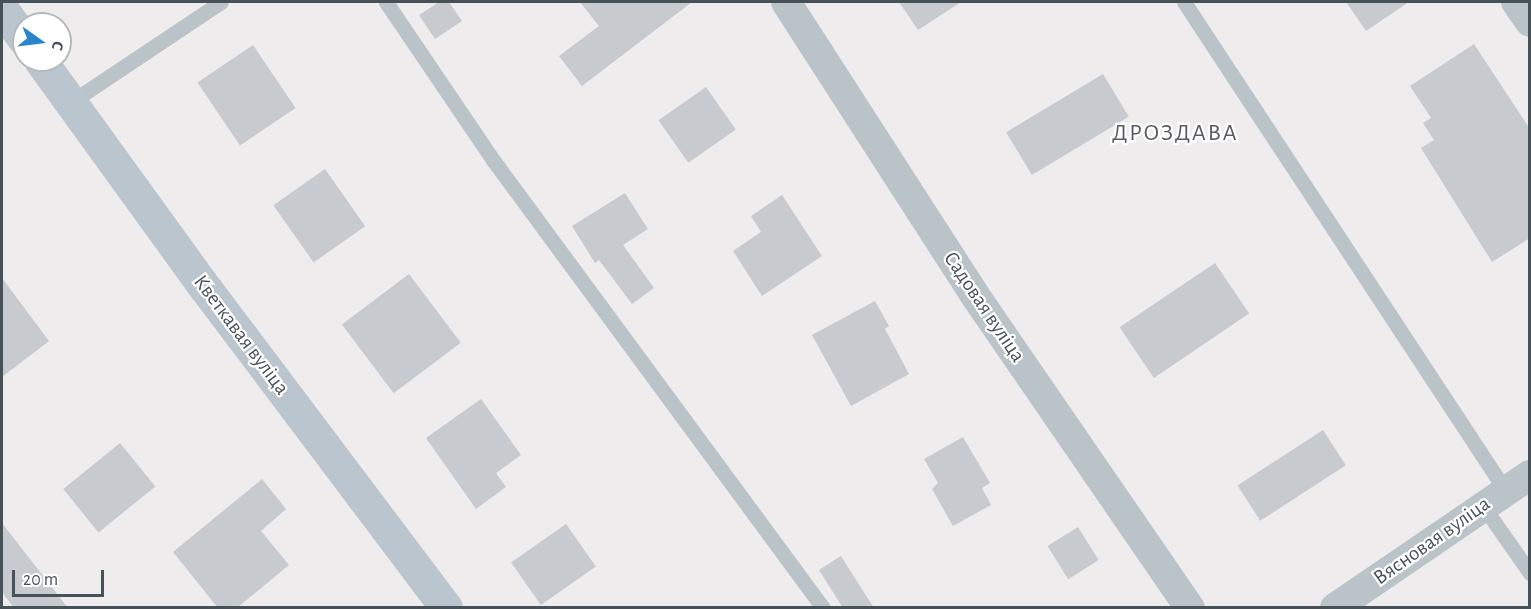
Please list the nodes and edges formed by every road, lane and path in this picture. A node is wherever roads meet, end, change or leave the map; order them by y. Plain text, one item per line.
1 (221, 2) edge
2 (386, 2) edge
3 (786, 2) edge
4 (1184, 2) edge
5 (1516, 2) edge
6 (2, 9) edge
7 (1530, 22) edge
8 (12, 23) edge
9 (49, 72) edge
10 (71, 102) junction
11 (1506, 490) edge
12 (1530, 573) edge
13 (446, 608) edge
14 (823, 608) edge
15 (1190, 608) edge
16 (1335, 608) edge

1 - 10 lane
2 - 14 lane
3 - 15 street, Садовая вуліца
4 - 11 lane
5 - 7 street
6 - 8 street
9 - 10 street, Кветкавая вуліца
10 - 13 street, Кветкавая вуліца
11 - 12 lane
11 - 16 street, Вясновая вуліца

